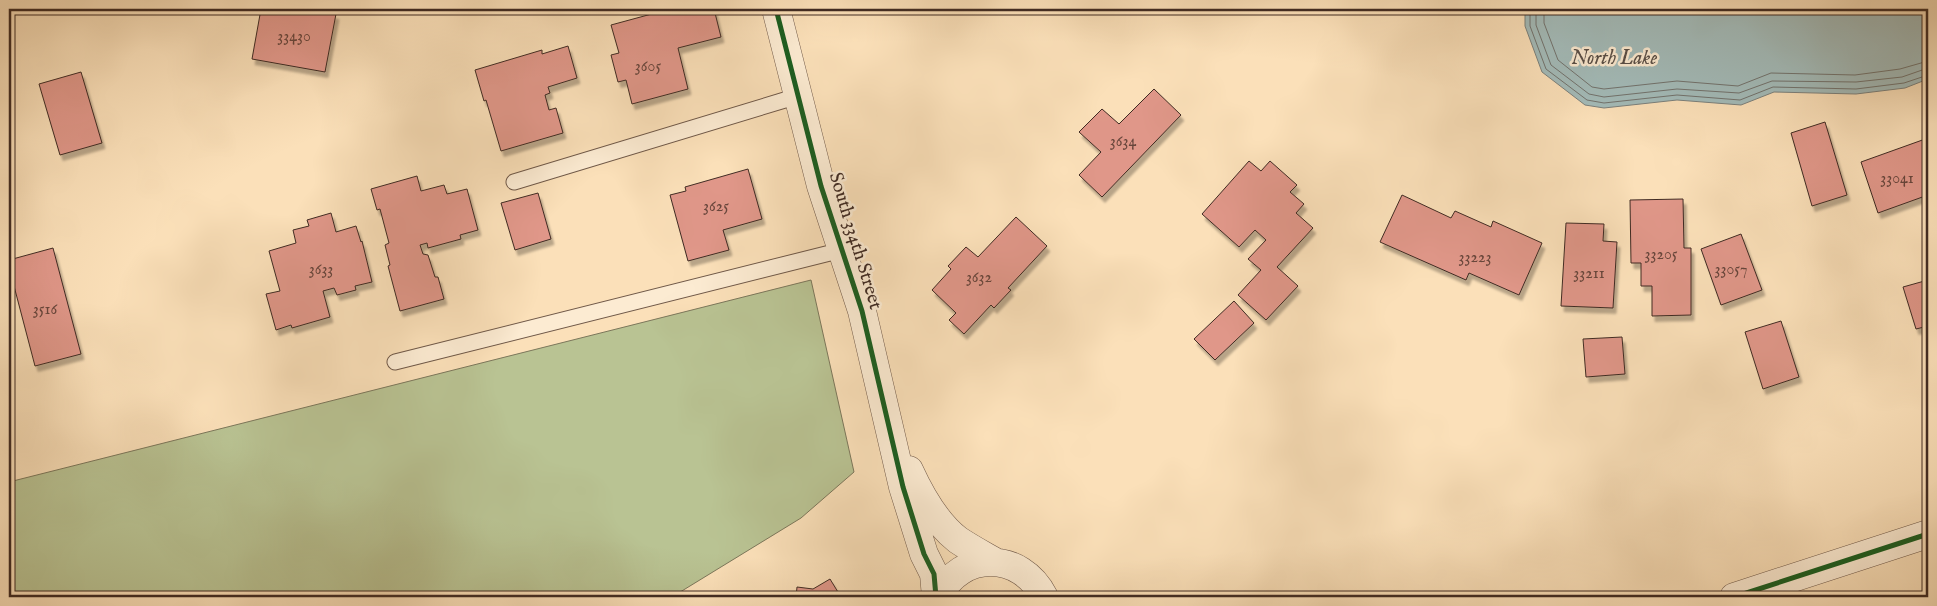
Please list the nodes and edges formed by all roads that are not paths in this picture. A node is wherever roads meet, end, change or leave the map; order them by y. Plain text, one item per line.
1 (776, 9) edge
2 (798, 96) junction
3 (514, 182) dead end
4 (842, 250) junction
5 (395, 362) dead end
6 (885, 411) junction
7 (1928, 534) edge
8 (995, 562) junction
9 (937, 597) edge
10 (1044, 597) edge
11 (1734, 597) edge

1 - 2 street, South 334th Street
2 - 3 lane
2 - 4 street, South 334th Street
4 - 5 lane
4 - 6 street, South 334th Street
6 - 8 street, South 334th Street
6 - 9 street, South 334th Street
7 - 11 street
8 - 9 street
8 - 10 street

